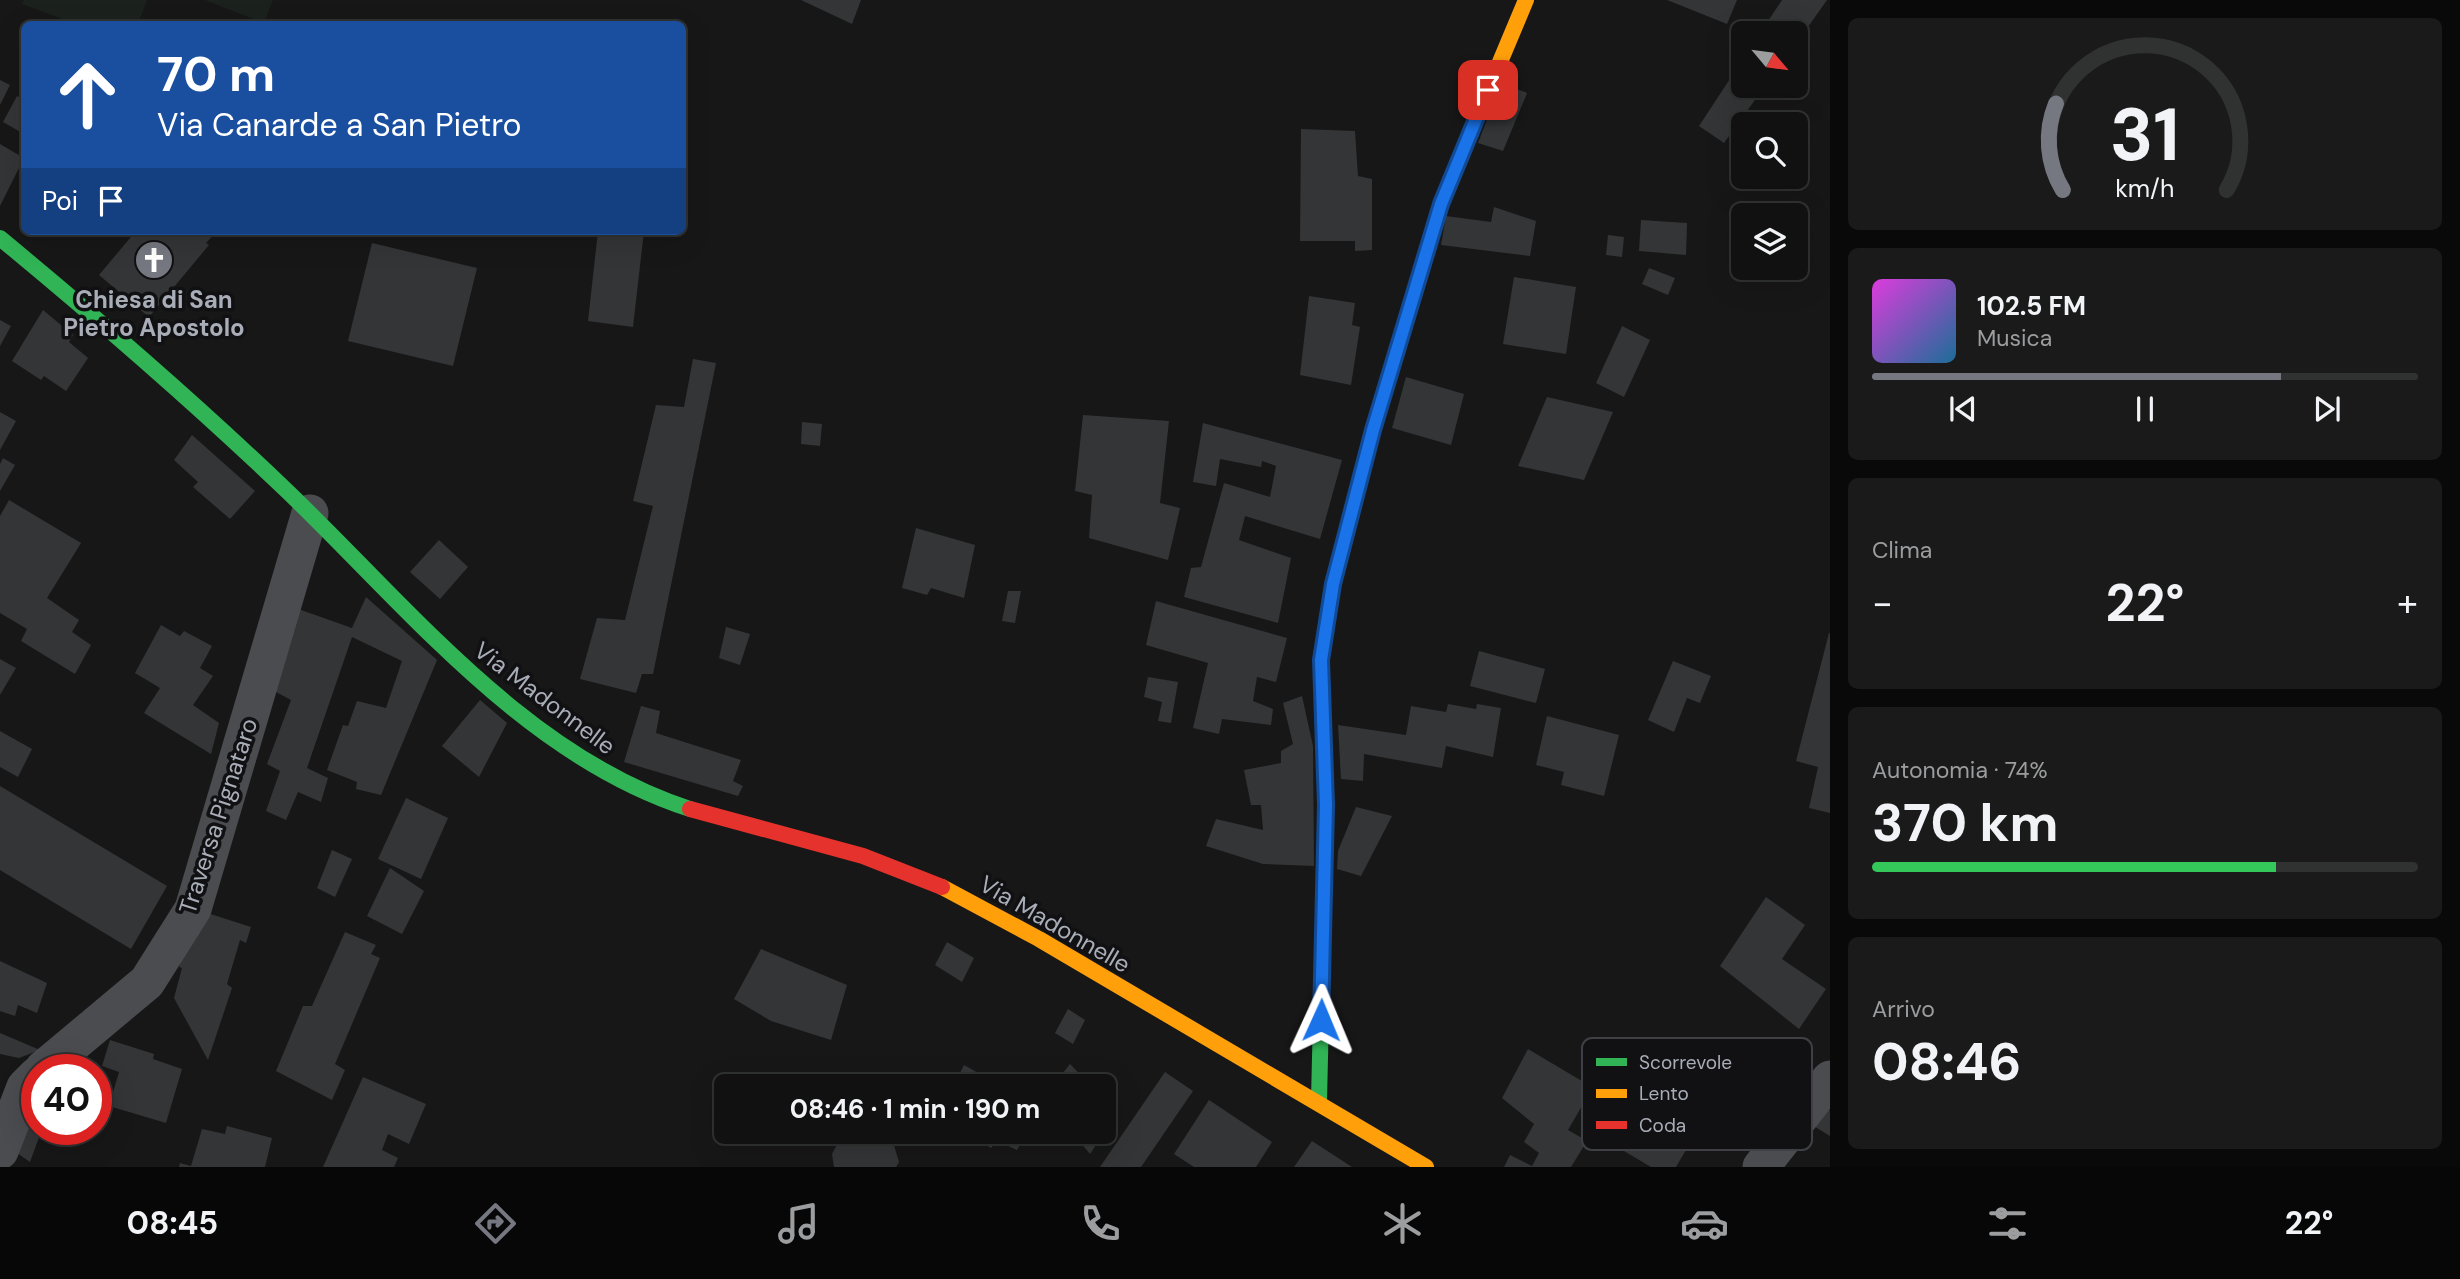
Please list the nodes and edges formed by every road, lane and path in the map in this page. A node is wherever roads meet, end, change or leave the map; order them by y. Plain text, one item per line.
1 (1526, 0) edge
2 (0, 238) edge
3 (310, 513) junction
4 (61, 1054) edge
5 (1830, 1079) edge
6 (21, 1095) edge
7 (1319, 1100) junction
8 (1812, 1102) edge
9 (1774, 1150) edge
10 (0, 1151) edge
11 (1426, 1167) edge
12 (1761, 1167) edge

1 - 7 street
2 - 3 street, Via Madonnelle
3 - 4 street, Traversa Pignataro
3 - 7 street, Via Madonnelle
5 - 8 street
6 - 10 street
7 - 11 street, Via Madonnelle
9 - 12 street

